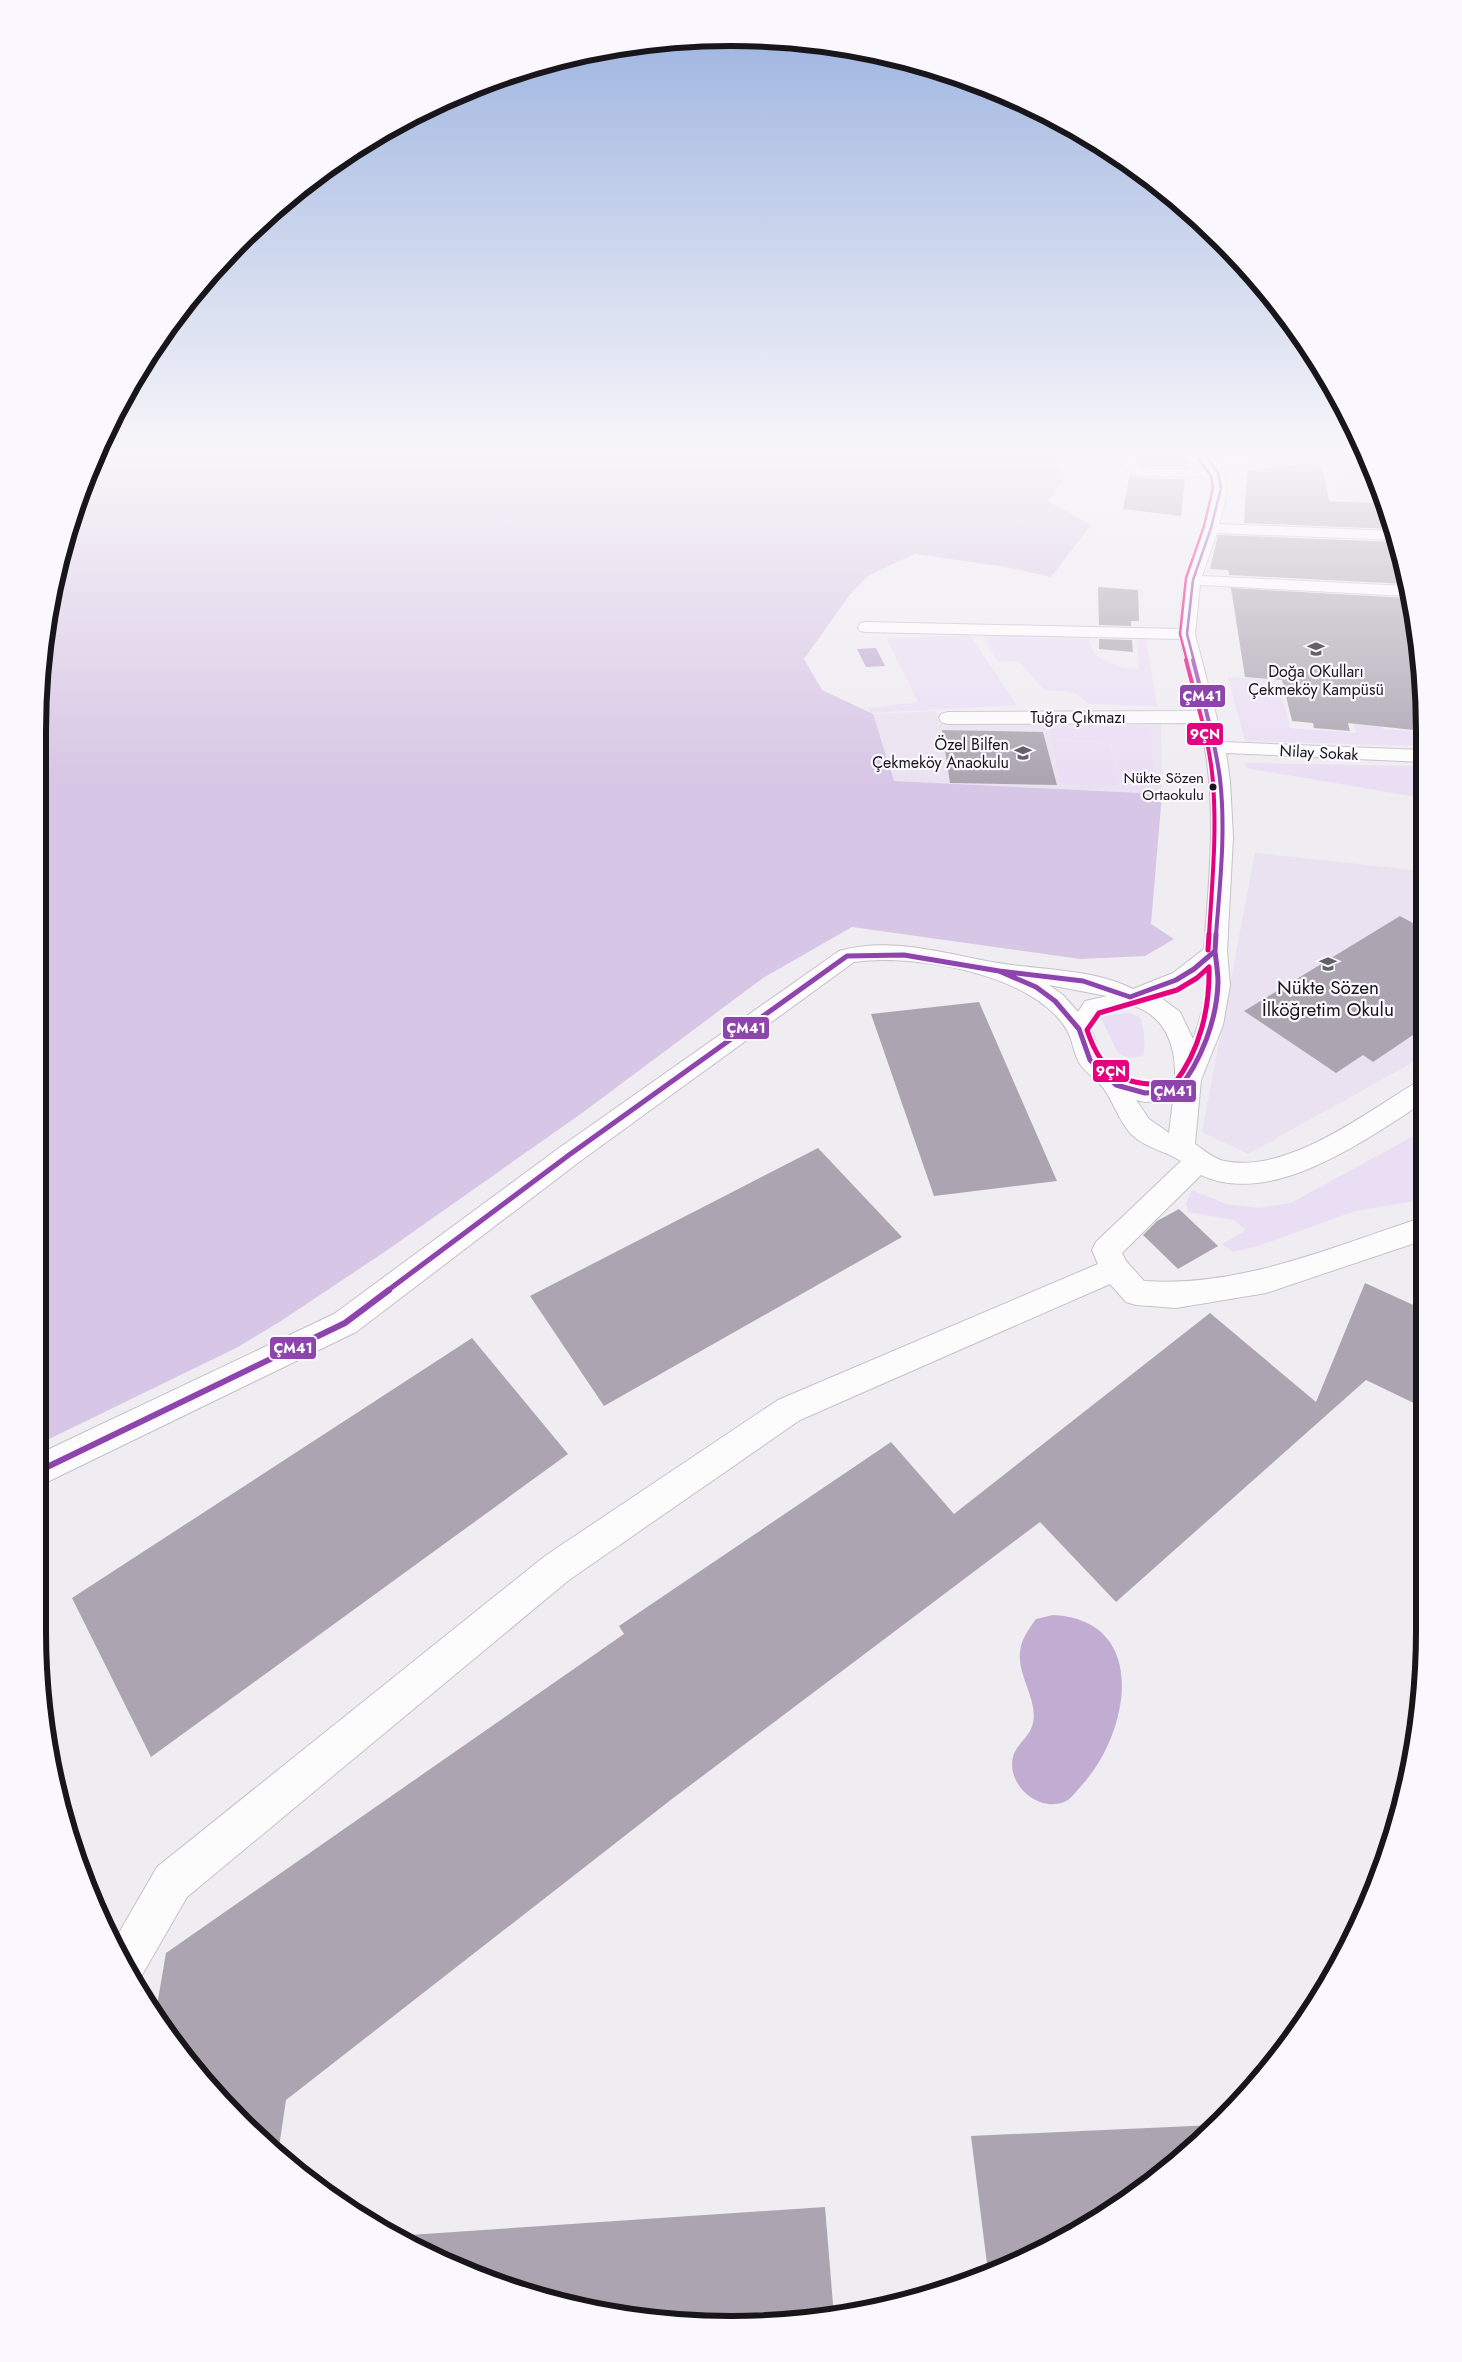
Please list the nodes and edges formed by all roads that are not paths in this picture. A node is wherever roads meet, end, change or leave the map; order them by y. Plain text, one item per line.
1 (1199, 561) edge
2 (1193, 580) junction
3 (1401, 590) edge
4 (866, 627) dead end
5 (1187, 634) junction
6 (1207, 717) junction
7 (948, 718) dead end
8 (1215, 747) junction
9 (1416, 756) edge
10 (1215, 951) junction
11 (999, 971) junction
12 (1130, 997) junction
13 (1079, 1029) junction
14 (1188, 1080) junction
15 (1116, 1085) junction
16 (1416, 1095) edge
17 (1190, 1154) junction
18 (1416, 1231) edge
19 (1115, 1268) junction
20 (46, 1468) edge
21 (129, 1956) edge

1 - 2 street
2 - 3 street
2 - 5 street
4 - 5 street
5 - 6 street
6 - 7 street, Tuğra Çıkmazı
6 - 8 street
8 - 9 street, Nilay Sokak
8 - 10 street
10 - 12 street
10 - 14 street
11 - 12 street
11 - 13 street
11 - 20 street
12 - 13 street
12 - 14 street
13 - 15 street
14 - 15 street
14 - 17 street
15 - 17 street
16 - 17 street
17 - 19 street
18 - 19 street
19 - 21 street

